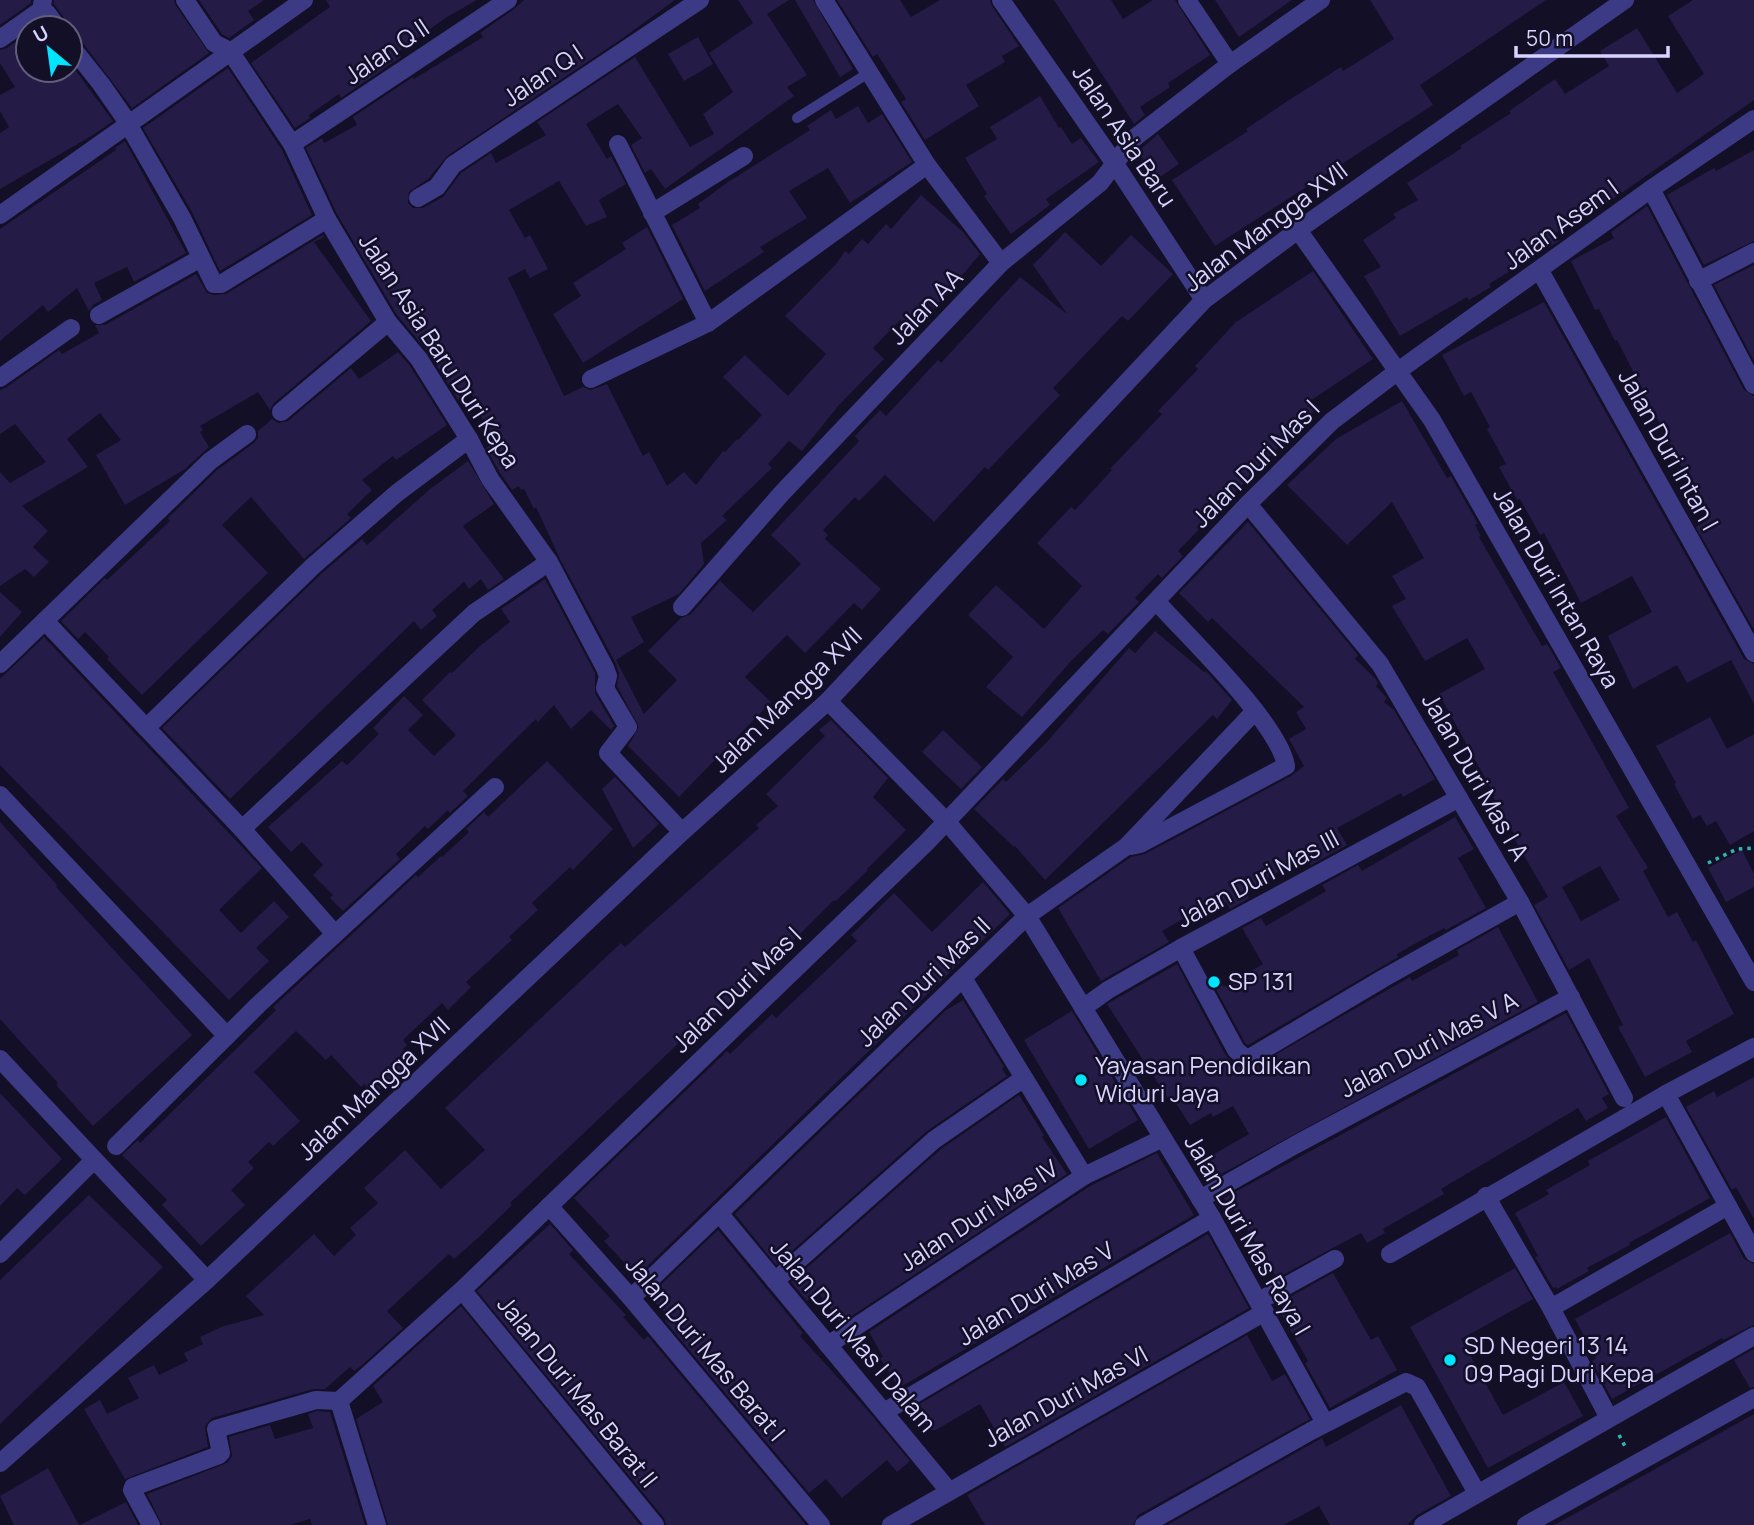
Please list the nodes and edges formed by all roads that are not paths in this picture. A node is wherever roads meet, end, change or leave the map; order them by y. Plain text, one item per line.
1 (184, 0) edge
2 (304, 0) edge
3 (508, 0) edge
4 (700, 0) edge
5 (824, 0) edge
6 (1001, 0) edge
7 (1187, 0) edge
8 (1321, 0) edge
9 (1625, 0) edge
10 (42, 5) edge
11 (0, 39) edge
12 (230, 51) junction
13 (84, 63) edge
14 (1230, 64) junction
15 (870, 72) junction
16 (797, 118) dead end
17 (1754, 119) edge
18 (128, 126) junction
19 (292, 144) junction
20 (618, 144) dead end
21 (744, 156) dead end
22 (1115, 164) junction
23 (927, 165) junction
24 (1651, 189) junction
25 (418, 198) dead end
26 (652, 214) junction
27 (0, 215) edge
28 (327, 219) junction
29 (1298, 230) junction
30 (1754, 252) edge
31 (201, 258) junction
32 (1001, 264) junction
33 (1540, 271) junction
34 (1698, 281) junction
35 (1204, 300) junction
36 (99, 315) dead end
37 (388, 322) junction
38 (708, 323) junction
39 (71, 328) dead end
40 (1398, 371) junction
41 (0, 378) edge
42 (590, 379) dead end
43 (1753, 382) edge
44 (281, 412) dead end
45 (247, 434) dead end
46 (469, 439) junction
47 (1248, 504) junction
48 (550, 562) junction
49 (1156, 601) junction
50 (682, 607) dead end
51 (45, 621) junction
52 (1754, 653) edge
53 (0, 664) edge
54 (828, 701) junction
55 (1255, 711) junction
56 (146, 728) junction
57 (495, 787) dead end
58 (0, 795) edge
59 (1460, 798) junction
60 (947, 822) junction
61 (242, 829) junction
62 (682, 832) junction
63 (1128, 846) junction
64 (1520, 902) junction
65 (1027, 916) junction
66 (335, 934) junction
67 (1181, 948) junction
68 (963, 978) junction
69 (1754, 982) edge
70 (1571, 997) junction
71 (1083, 1008) junction
72 (227, 1036) junction
73 (1754, 1047) edge
74 (0, 1059) edge
75 (1024, 1078) junction
76 (1666, 1094) junction
77 (1624, 1098) dead end
78 (1163, 1138) junction
79 (116, 1146) dead end
80 (94, 1160) junction
81 (1084, 1176) junction
82 (1486, 1196) junction
83 (1200, 1199) junction
84 (549, 1206) junction
85 (1728, 1206) junction
86 (719, 1213) junction
87 (1212, 1218) junction
88 (1754, 1253) edge
89 (0, 1254) edge
90 (1390, 1254) dead end
91 (1335, 1259) dead end
92 (207, 1280) junction
93 (775, 1281) junction
94 (462, 1290) junction
95 (631, 1298) junction
96 (1262, 1307) junction
97 (1551, 1308) junction
98 (1754, 1336) edge
99 (828, 1345) junction
100 (1754, 1398) edge
101 (339, 1401) junction
102 (884, 1412) junction
103 (1609, 1418) junction
104 (1325, 1423) junction
105 (0, 1462) edge
106 (950, 1491) junction
107 (1477, 1493) junction
108 (151, 1525) edge
109 (377, 1525) edge
110 (655, 1525) edge
111 (821, 1525) edge
112 (891, 1525) edge
113 (1144, 1525) edge
114 (1423, 1525) edge
115 (1525, 1525) edge

1 - 12 street, Jalan Asia Baru Duri Kepa
2 - 12 street
3 - 19 street, Jalan Q II
4 - 25 street, Jalan Q I
5 - 15 street
6 - 22 street, Jalan Asia Baru
7 - 14 street
8 - 14 street, Jalan AA
9 - 29 street, Jalan Mangga XVII
10 - 11 street
12 - 18 street
12 - 19 street, Jalan Asia Baru Duri Kepa
13 - 18 street
14 - 22 street, Jalan AA
15 - 16 lane
15 - 23 street
17 - 24 street, Jalan Asem I
18 - 27 street
18 - 31 street
19 - 28 street, Jalan Asia Baru Duri Kepa
20 - 26 street
21 - 26 street
22 - 32 street, Jalan AA
22 - 35 street, Jalan Asia Baru
23 - 32 street
23 - 38 street
24 - 33 street, Jalan Asem I
24 - 34 street
26 - 38 street
28 - 31 street
28 - 37 street, Jalan Asia Baru Duri Kepa
29 - 35 street, Jalan Mangga XVII
29 - 40 street, Jalan Duri Intan Raya
30 - 34 street
31 - 36 street
32 - 50 street, Jalan AA
33 - 40 street, Jalan Asem I
33 - 52 street, Jalan Duri Intan I
34 - 43 street
35 - 54 street, Jalan Mangga XVII
37 - 44 street
37 - 46 street, Jalan Asia Baru Duri Kepa
38 - 42 street
39 - 41 street
40 - 47 street, Jalan Duri Mas I
40 - 69 street, Jalan Duri Intan Raya
45 - 51 street
46 - 48 street, Jalan Asia Baru Duri Kepa
46 - 56 street
47 - 49 street, Jalan Duri Mas I
47 - 59 street, Jalan Duri Mas I A
48 - 61 street
48 - 62 street, Jalan Asia Baru Duri Kepa
49 - 55 street
49 - 60 street, Jalan Duri Mas I
51 - 53 street
51 - 56 street
54 - 60 street, Jalan Duri Mas Raya I
54 - 62 street, Jalan Mangga XVII
55 - 63 street, Jalan Duri Mas II
55 - 63 street
56 - 61 street
57 - 66 street
58 - 72 street
59 - 64 street, Jalan Duri Mas I A
59 - 67 street, Jalan Duri Mas III
60 - 65 street, Jalan Duri Mas Raya I
60 - 84 street, Jalan Duri Mas I
61 - 66 street
62 - 92 street, Jalan Mangga XVII
63 - 65 street, Jalan Duri Mas II
64 - 67 street
64 - 70 street, Jalan Duri Mas I A
65 - 68 street, Jalan Duri Mas II
65 - 71 street, Jalan Duri Mas Raya I
66 - 72 street
67 - 71 street, Jalan Duri Mas III
68 - 75 street
68 - 86 street, Jalan Duri Mas II
70 - 77 street, Jalan Duri Mas I A
70 - 83 street, Jalan Duri Mas V A
71 - 78 street, Jalan Duri Mas Raya I
72 - 79 street
73 - 76 street
74 - 80 street
75 - 81 street
75 - 93 street
76 - 82 street
76 - 85 street
78 - 81 street, Jalan Duri Mas IV
78 - 83 street, Jalan Duri Mas Raya I
80 - 89 street
80 - 92 street
81 - 99 street, Jalan Duri Mas IV
82 - 90 street
82 - 97 street
83 - 87 street, Jalan Duri Mas Raya I
84 - 94 street, Jalan Duri Mas I
84 - 95 street, Jalan Duri Mas Barat I
85 - 88 street
85 - 97 street
86 - 93 street, Jalan Duri Mas I Dalam
86 - 95 street, Jalan Duri Mas II
87 - 96 street, Jalan Duri Mas Raya I
87 - 102 street, Jalan Duri Mas V
91 - 96 street, Jalan Duri Mas VI
92 - 105 street, Jalan Mangga XVII
93 - 99 street, Jalan Duri Mas I Dalam
94 - 101 street, Jalan Duri Mas I
94 - 110 street, Jalan Duri Mas Barat II
95 - 111 street, Jalan Duri Mas Barat I
96 - 104 street, Jalan Duri Mas Raya I
96 - 106 street, Jalan Duri Mas VI
97 - 103 street
98 - 103 street
99 - 102 street, Jalan Duri Mas I Dalam
100 - 115 street
101 - 108 street
101 - 109 street
102 - 106 street, Jalan Duri Mas I Dalam
103 - 107 street
104 - 107 street
104 - 113 street
106 - 112 street, Jalan Duri Mas VI
107 - 114 street

